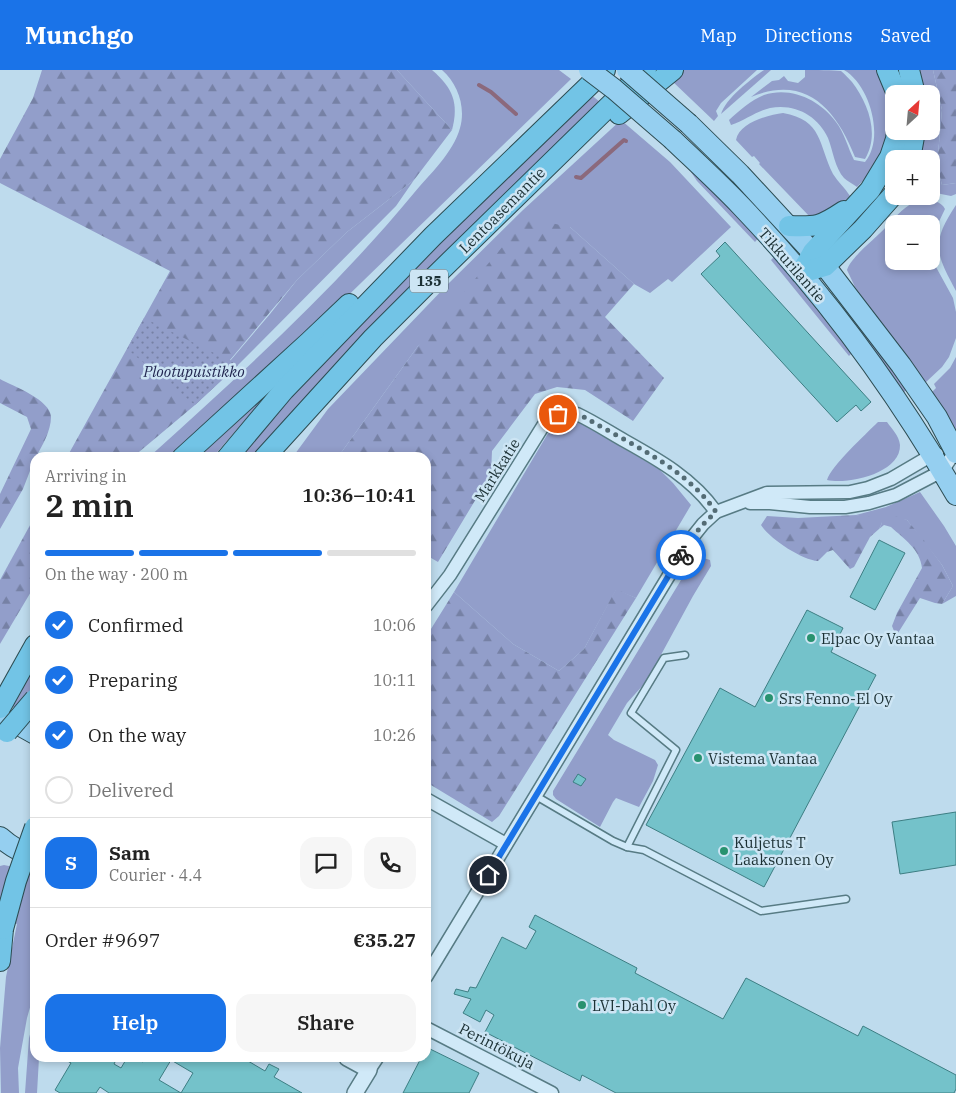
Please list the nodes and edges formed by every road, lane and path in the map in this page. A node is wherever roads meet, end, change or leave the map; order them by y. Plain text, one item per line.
1 (589, 70) edge
2 (596, 70) edge
3 (606, 70) edge
4 (627, 70) edge
5 (646, 70) edge
6 (673, 70) edge
7 (887, 70) edge
8 (909, 70) edge
9 (893, 85) edge
10 (913, 85) edge
11 (569, 104) junction
12 (896, 140) edge
13 (543, 169) junction
14 (864, 197) junction
15 (885, 204) edge
16 (789, 226) junction
17 (819, 259) junction
18 (405, 264) junction
19 (801, 273) junction
20 (319, 396) junction
21 (189, 452) edge
22 (232, 452) edge
23 (269, 452) edge
24 (286, 452) edge
25 (956, 452) edge
26 (937, 463) junction
27 (956, 495) edge
28 (740, 502) junction
29 (716, 512) junction
30 (431, 600) edge
31 (30, 654) edge
32 (685, 654) dead end
33 (30, 704) edge
34 (0, 708) edge
35 (30, 731) edge
36 (2, 733) edge
37 (536, 796) junction
38 (431, 802) edge
39 (30, 841) edge
40 (2, 842) edge
41 (506, 844) junction
42 (627, 847) junction
43 (30, 855) edge
44 (846, 899) dead end
45 (2, 933) edge
46 (0, 961) edge
47 (431, 969) edge
48 (431, 1031) edge
49 (373, 1064) edge
50 (355, 1093) edge
51 (552, 1093) edge

1 - 19 main road, Tikkurilantie, bridge
2 - 11 highway
3 - 11 highway, Lentoasemantie / 135
4 - 16 main road, Tikkurilantie, bridge
5 - 13 highway, Lentoasemantie / 135
6 - 13 highway
7 - 9 highway
8 - 10 highway
11 - 18 highway, Lentoasemantie / 135
12 - 14 highway
13 - 20 highway, Lentoasemantie / 135
14 - 16 highway
14 - 17 highway
15 - 17 highway
16 - 17 main road, Tikkurilantie
17 - 19 highway
17 - 25 main road, Tikkurilantie
18 - 21 highway, 135
18 - 22 highway
19 - 26 main road, Tikkurilantie
20 - 23 highway
20 - 24 highway, 135
25 - 26 street
26 - 27 main road, Tikkurilantie
26 - 28 street
26 - 28 street
28 - 29 street
29 - 30 street, Markkatie
29 - 37 street
31 - 34 highway
32 - 42 lane
33 - 36 highway, bridge
35 - 36 main road
37 - 41 street
37 - 42 lane
38 - 41 street
39 - 45 highway, bridge
40 - 43 main road
41 - 47 street
42 - 44 lane
45 - 46 highway
48 - 51 street, Perintökuja
49 - 50 street

